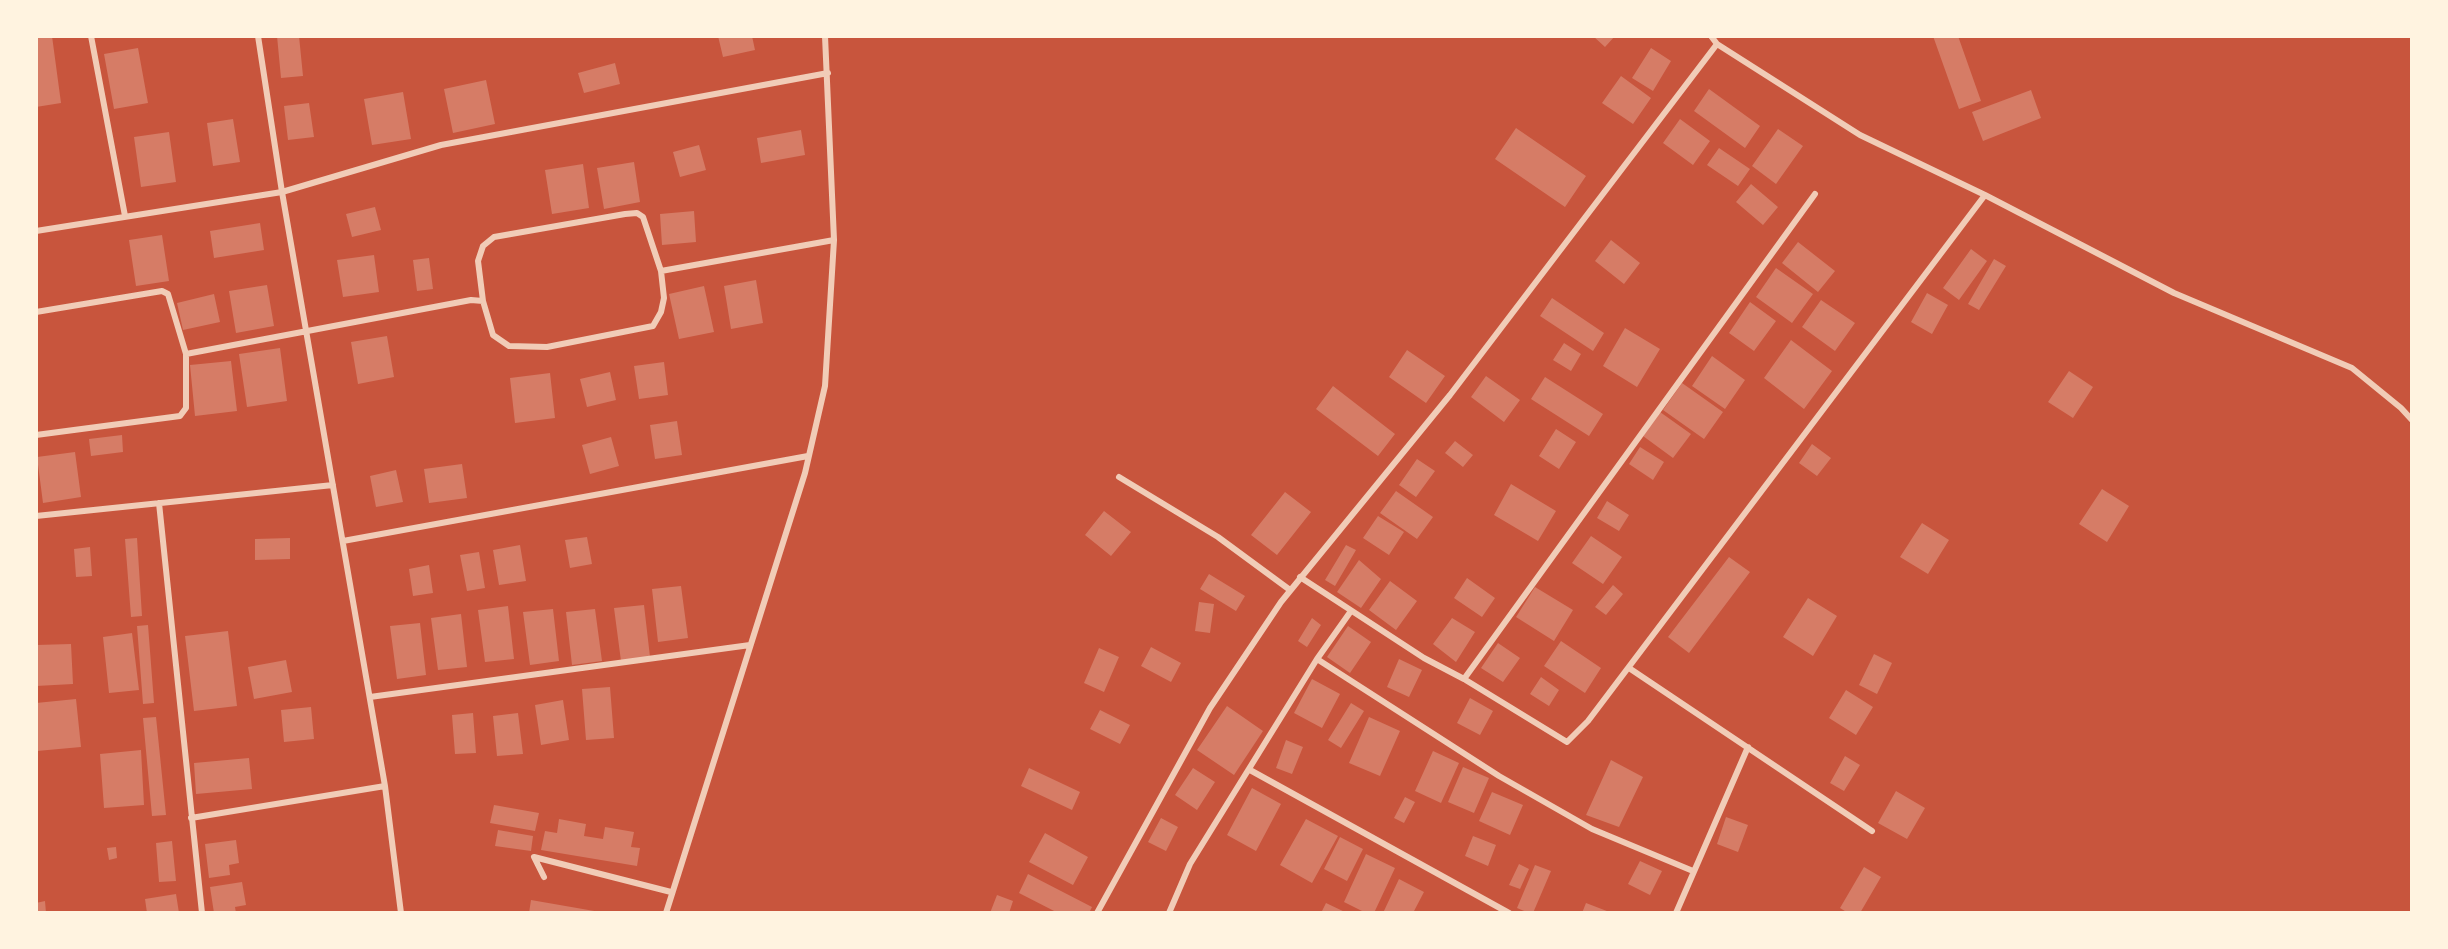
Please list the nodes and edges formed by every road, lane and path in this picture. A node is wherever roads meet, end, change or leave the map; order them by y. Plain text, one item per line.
1 (91, 36) edge
2 (258, 36) edge
3 (825, 36) edge
4 (1711, 36) edge
5 (1718, 44) junction
6 (828, 72) junction
7 (282, 192) junction
8 (1815, 194) dead end
9 (1985, 195) junction
10 (125, 216) junction
11 (36, 231) edge
12 (834, 240) junction
13 (662, 271) junction
14 (483, 300) junction
15 (36, 312) edge
16 (307, 332) junction
17 (186, 354) junction
18 (2412, 420) edge
19 (36, 435) edge
20 (808, 456) junction
21 (1119, 477) dead end
22 (333, 485) junction
23 (159, 503) junction
24 (36, 516) edge
25 (343, 541) junction
26 (1300, 577) junction
27 (1290, 590) junction
28 (1351, 611) junction
29 (750, 645) junction
30 (1317, 659) junction
31 (1629, 668) junction
32 (1464, 679) junction
33 (370, 697) junction
34 (1748, 747) junction
35 (1250, 770) junction
36 (385, 786) junction
37 (191, 818) junction
38 (1872, 831) dead end
39 (1693, 871) junction
40 (544, 877) dead end
41 (671, 892) junction
42 (202, 913) edge
43 (401, 913) edge
44 (666, 913) edge
45 (1097, 913) edge
46 (1169, 913) edge
47 (1509, 913) edge
48 (1676, 913) edge

1 - 10 street
2 - 7 street
3 - 6 street
4 - 5 street
5 - 9 street
5 - 26 street
6 - 7 street
6 - 12 street
7 - 10 street
7 - 16 street
8 - 32 street
9 - 18 street
9 - 31 street
10 - 11 street
12 - 13 street
12 - 20 street
13 - 14 street
13 - 14 street
14 - 16 street
15 - 17 street
16 - 17 street
16 - 22 street
17 - 19 street
20 - 25 street
20 - 29 street
21 - 27 street
22 - 23 street
22 - 25 street
23 - 24 street
23 - 37 street
25 - 33 street
26 - 27 street
26 - 28 street
27 - 45 street
28 - 30 street
28 - 32 street
29 - 33 street
29 - 41 street
30 - 35 street
30 - 39 street
31 - 32 street
31 - 34 street
33 - 36 street
34 - 38 street
34 - 39 street
35 - 46 street
35 - 47 street
36 - 37 street
36 - 43 street
37 - 42 street
39 - 48 street
40 - 41 street
41 - 44 street

